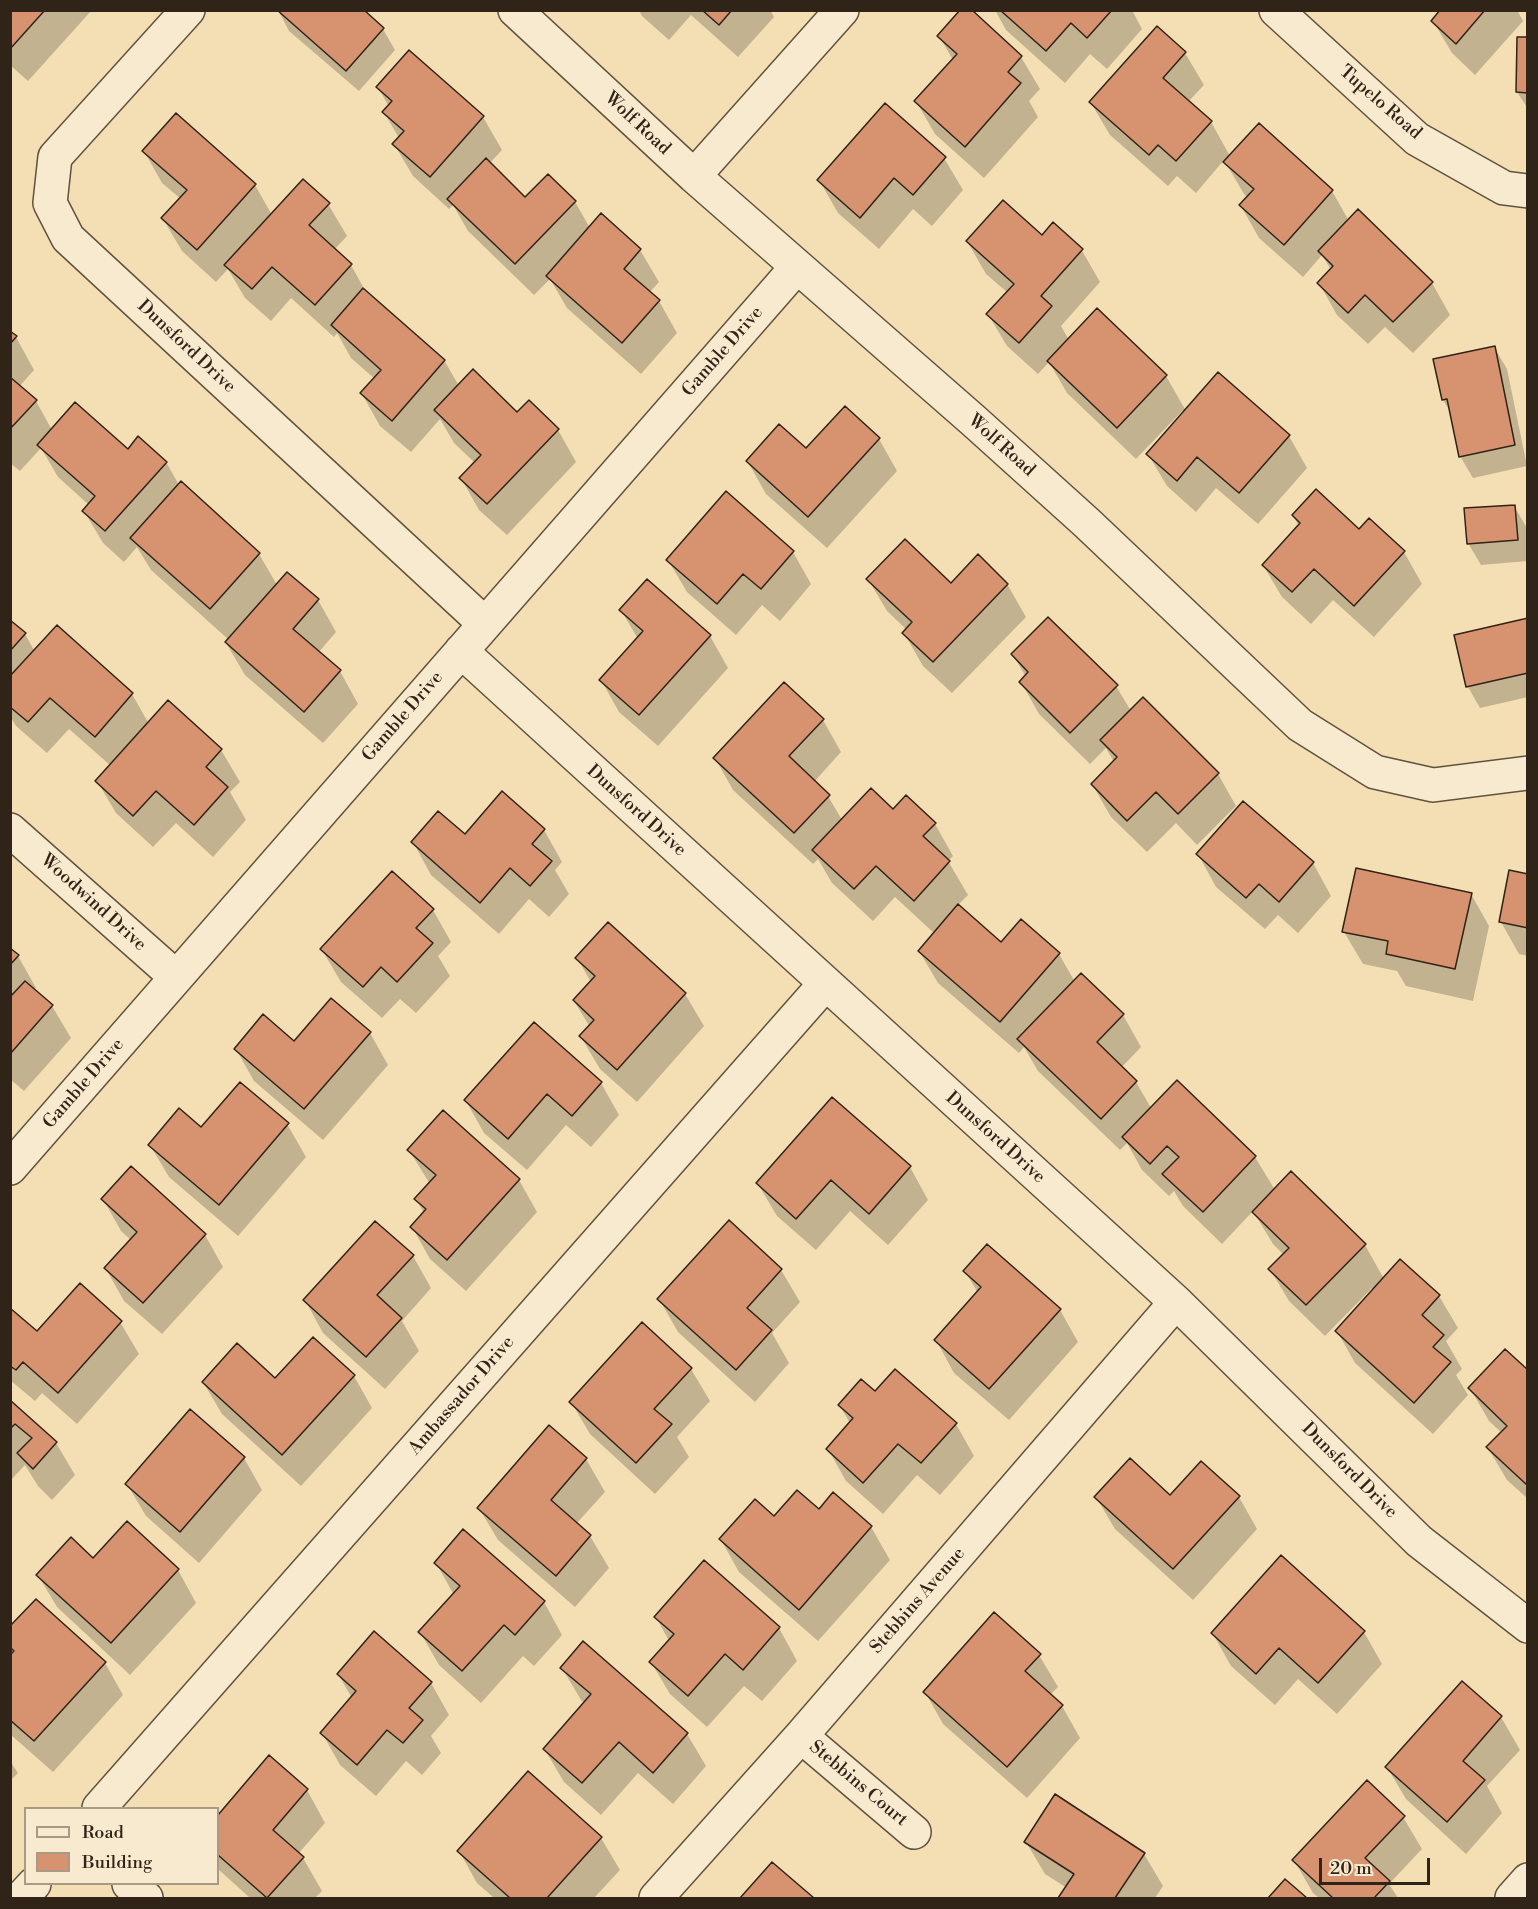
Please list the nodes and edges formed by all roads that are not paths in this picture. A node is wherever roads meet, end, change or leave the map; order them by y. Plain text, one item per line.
1 (188, 10) edge
2 (515, 10) edge
3 (842, 10) edge
4 (1276, 10) edge
5 (694, 176) junction
6 (1527, 191) edge
7 (796, 268) junction
8 (485, 624) junction
9 (461, 651) junction
10 (1527, 772) edge
11 (10, 830) edge
12 (176, 977) junction
13 (825, 984) junction
14 (10, 1168) edge
15 (1176, 1302) junction
16 (1527, 1626) edge
17 (801, 1736) junction
18 (101, 1807) edge
19 (914, 1832) dead end
20 (1527, 1880) edge
21 (33, 1885) edge
22 (130, 1885) edge
23 (21, 1899) edge
24 (146, 1899) edge
25 (656, 1899) edge
26 (1512, 1899) edge

1 - 8 street, Dunsford Drive
2 - 5 street, Wolf Road
3 - 5 street
4 - 6 street, Tupelo Road
5 - 7 street, Wolf Road
7 - 8 street, Gamble Drive
7 - 10 street, Wolf Road
8 - 9 street, Gamble Drive
9 - 12 street, Gamble Drive
9 - 13 street, Dunsford Drive
11 - 12 street, Woodwind Drive
12 - 14 street, Gamble Drive
13 - 15 street, Dunsford Drive
13 - 18 street, Ambassador Drive
15 - 16 street, Dunsford Drive
15 - 17 street, Stebbins Avenue
17 - 19 street, Stebbins Court
17 - 25 street, Stebbins Avenue
20 - 26 street
21 - 23 street
22 - 24 street

